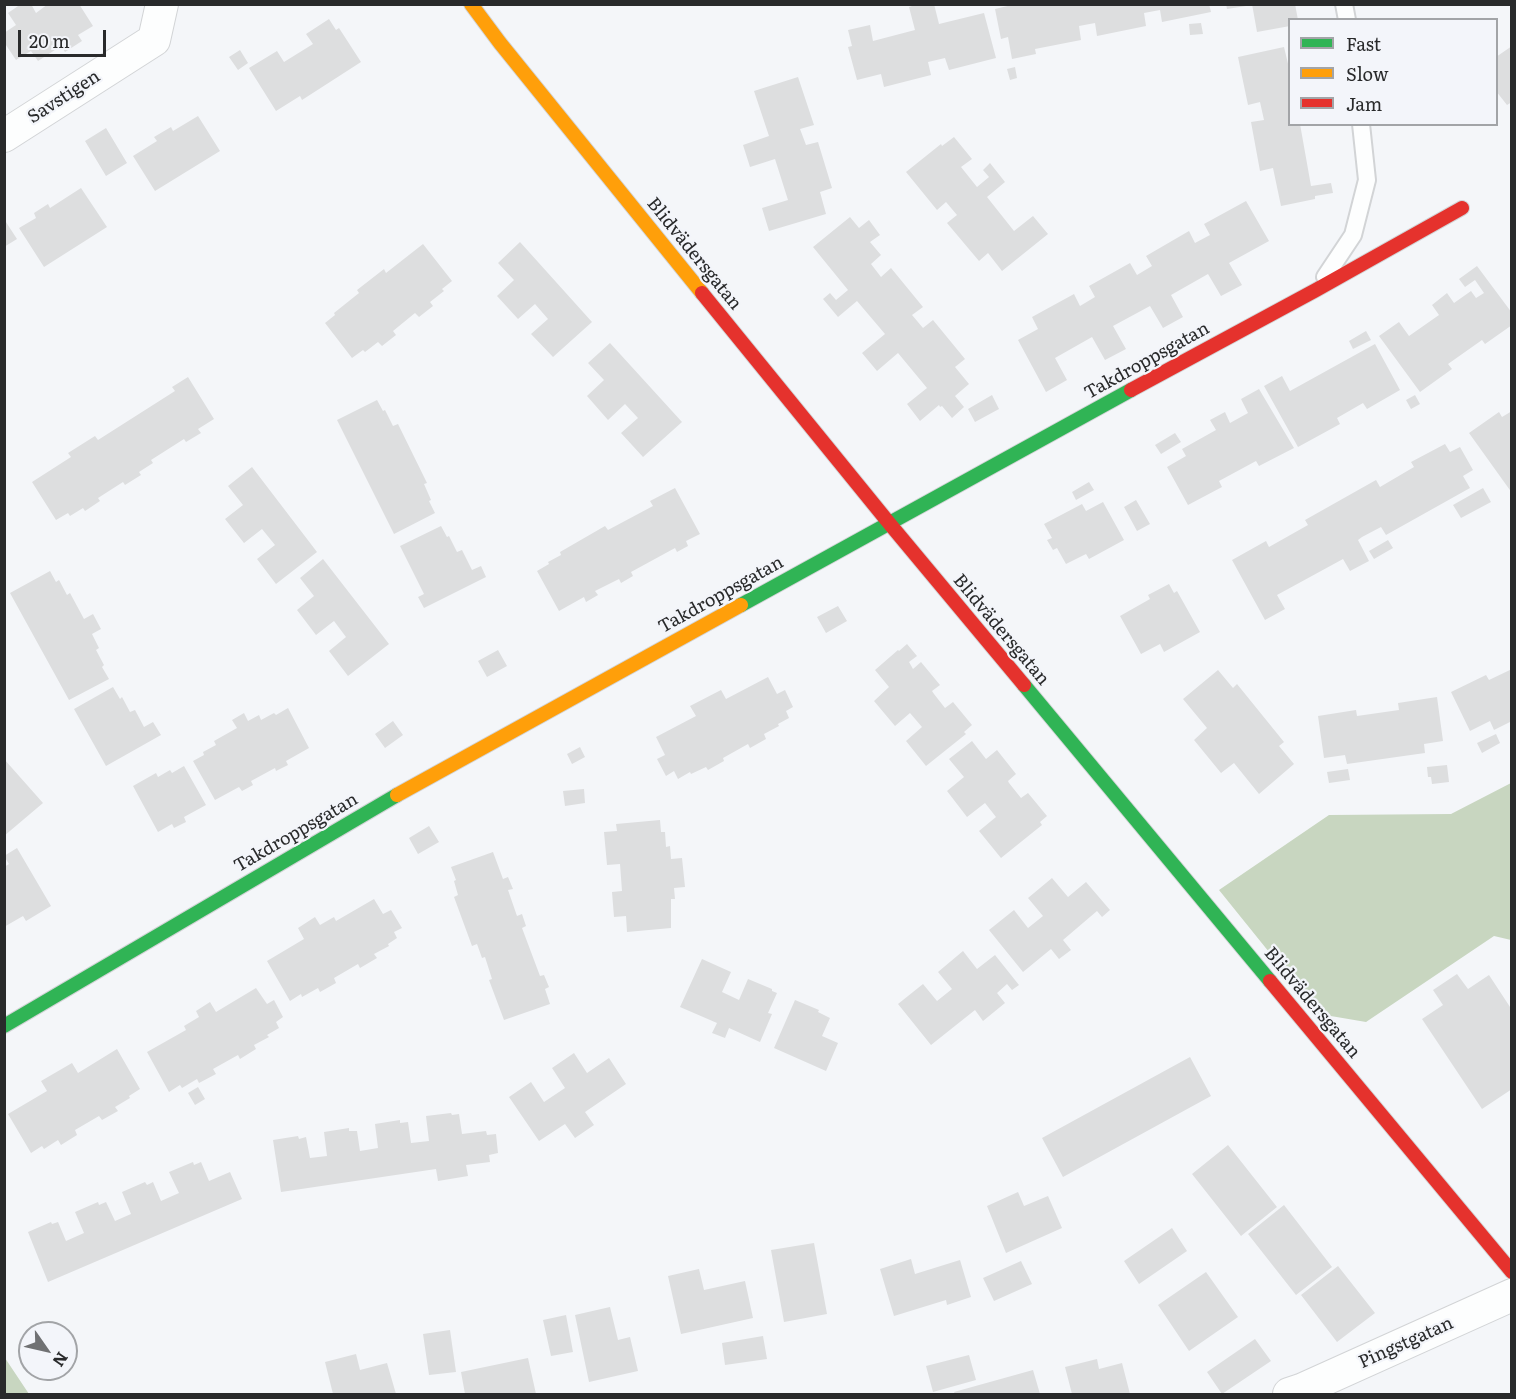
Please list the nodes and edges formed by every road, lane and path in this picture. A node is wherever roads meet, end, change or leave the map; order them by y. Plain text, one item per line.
1 (162, 4) edge
2 (473, 5) edge
3 (1361, 126) edge
4 (4, 136) edge
5 (1462, 208) dead end
6 (1316, 290) junction
7 (889, 523) junction
8 (4, 1026) edge
9 (1512, 1272) edge
10 (1512, 1295) edge
11 (1298, 1393) edge

1 - 4 street, Savstigen
2 - 7 street, Blidvädersgatan
3 - 6 lane
5 - 6 street, Takdroppsgatan
6 - 7 street, Takdroppsgatan
7 - 8 street, Takdroppsgatan
7 - 9 street, Blidvädersgatan
10 - 11 street, Pingstgatan

